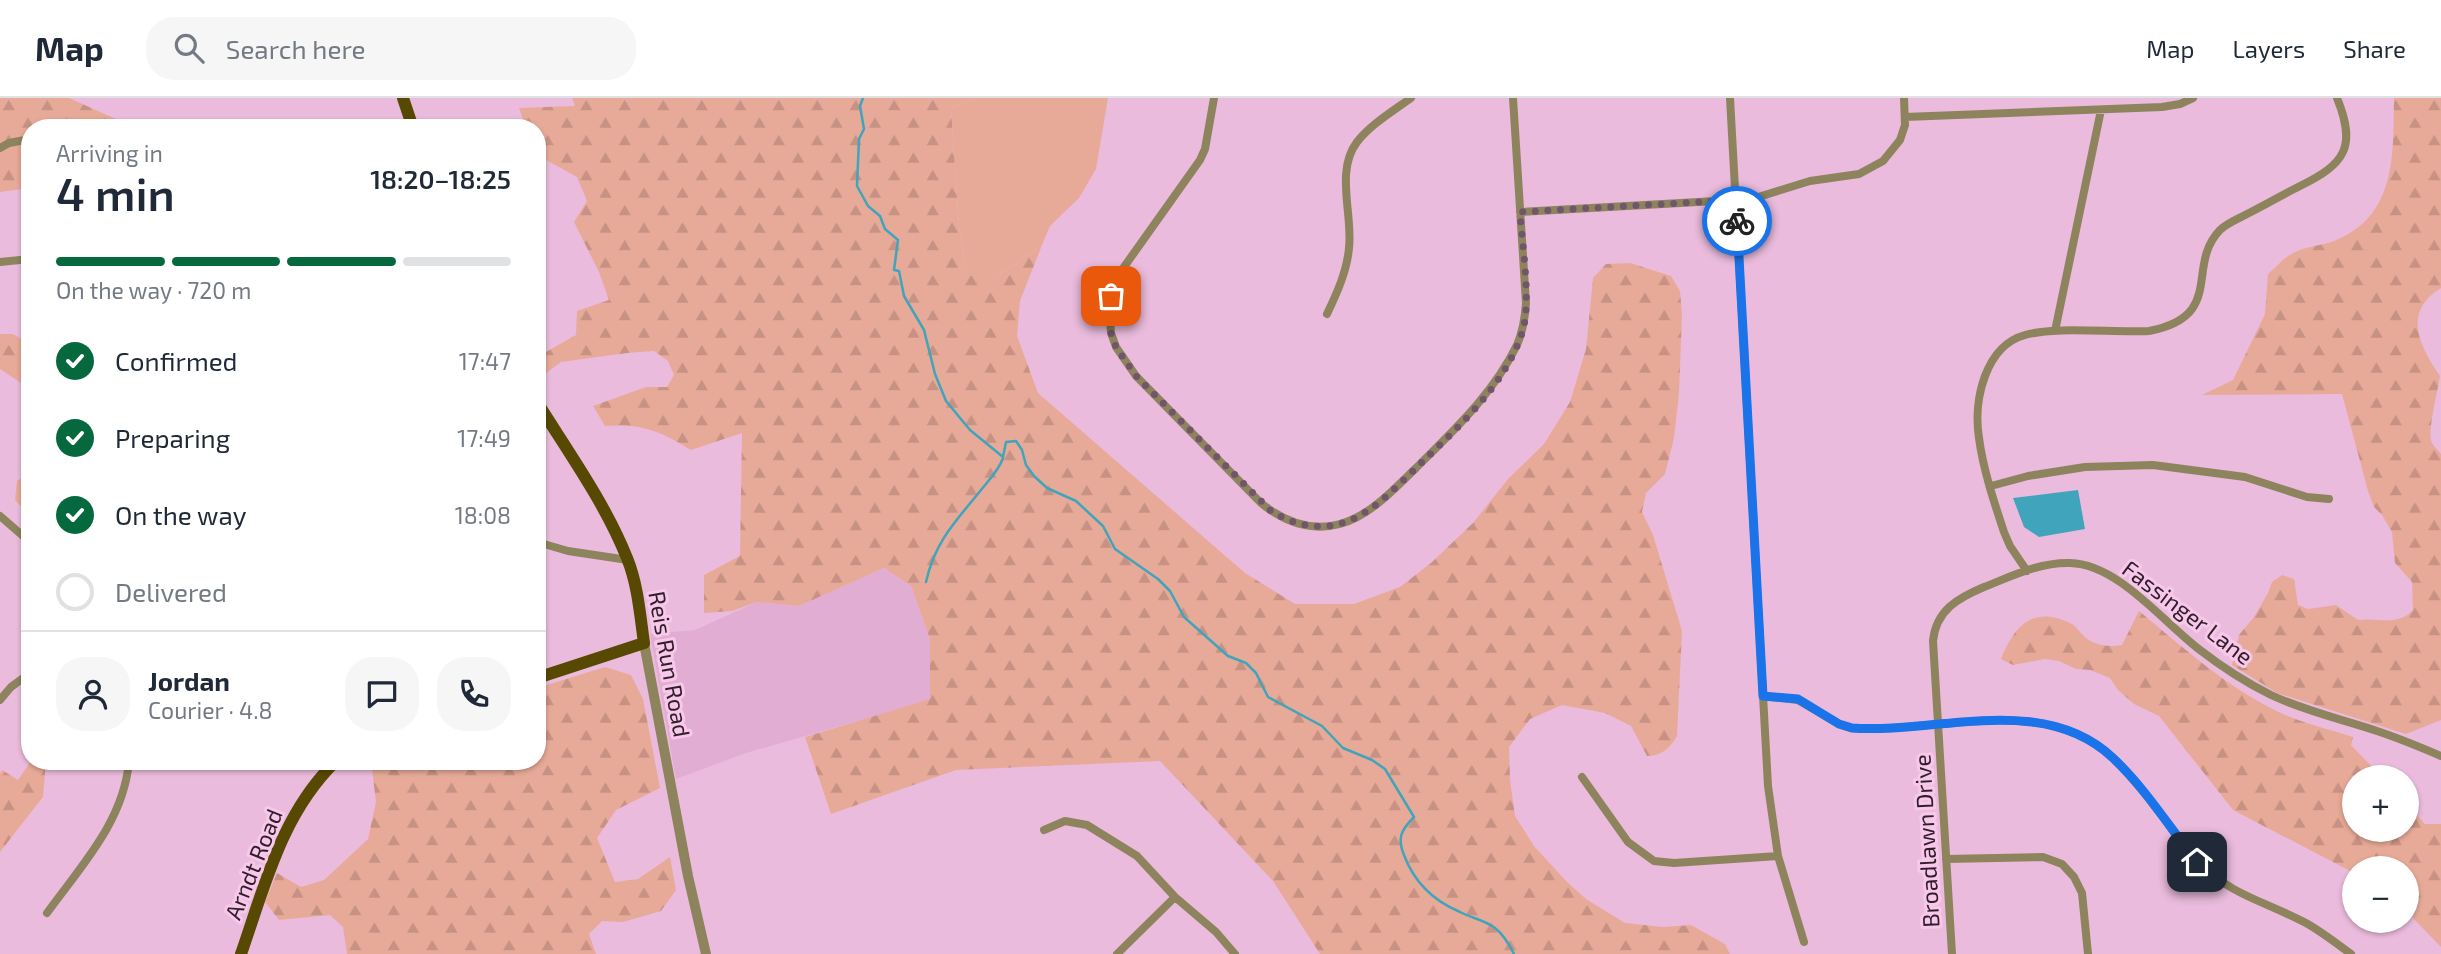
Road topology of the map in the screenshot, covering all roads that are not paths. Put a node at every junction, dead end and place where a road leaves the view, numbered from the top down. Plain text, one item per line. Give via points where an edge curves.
1 (403, 98) edge
2 (1214, 98) edge
3 (1411, 98) edge
4 (1513, 98) edge
5 (1730, 98) edge
6 (1904, 98) edge
7 (2193, 98) edge
8 (2337, 98) edge
9 (2101, 110) junction
10 (1905, 117) junction
11 (410, 119) edge
12 (21, 141) edge
13 (0, 148) edge
14 (1736, 200) junction
15 (1520, 212) junction
16 (21, 260) edge
17 (0, 262) edge
18 (1327, 314) dead end
19 (2055, 331) junction
20 (546, 416) edge
21 (1991, 486) junction
22 (2329, 499) dead end
23 (0, 516) edge
24 (21, 534) edge
25 (546, 544) edge
26 (628, 560) junction
27 (2027, 571) junction
28 (644, 643) junction
29 (546, 675) edge
30 (21, 680) edge
31 (1763, 696) junction
32 (0, 700) edge
33 (1938, 725) junction
34 (2441, 756) edge
35 (127, 770) edge
36 (328, 770) edge
37 (1582, 777) dead end
38 (1044, 830) dead end
39 (1778, 856) junction
40 (1946, 859) junction
41 (1175, 897) junction
42 (47, 913) dead end
43 (1804, 943) dead end
44 (241, 954) edge
45 (706, 954) edge
46 (1117, 954) edge
47 (1235, 954) edge
48 (1952, 954) edge
49 (2088, 954) edge
50 (2350, 954) edge

1 - 11 main road
2 - 15 street via 1200,160 1114,285 1109,307 1111,333 1136,376 1261,503 1283,519 1313,527 1357,518 1394,489 1481,401 1511,357 1522,331
3 - 18 street via 1357,142 1349,155 1349,247 1345,272
4 - 15 street
5 - 14 street
6 - 10 street
7 - 9 street via 2172,106
8 - 19 street via 2346,123 2342,156 2320,177 2222,228 2208,251 2197,299 2188,314 2149,331
9 - 10 street
9 - 19 street
10 - 14 street via 1893,152 1871,168
12 - 13 street
14 - 15 street
14 - 31 street
16 - 17 street
19 - 21 street via 2012,339 1988,367 1978,425
20 - 26 main road, Reis Run Road via 582,472
21 - 22 street via 2085,467 2153,465 2245,477 2307,497
21 - 27 street via 2004,532
23 - 24 street
25 - 26 street
26 - 28 main road, Reis Run Road
27 - 33 street, Broadlawn Drive via 1959,599 1941,617 1933,641
27 - 34 street, Fassinger Lane via 2065,563 2093,567 2121,582 2199,650 2258,688
28 - 29 main road
28 - 45 street, Reis Run Road
30 - 32 street
31 - 33 street via 1798,699 1852,728
31 - 39 street
33 - 40 street, Broadlawn Drive
33 - 50 street via 2021,720 2084,737 2114,759 2212,876 2244,896 2304,922
35 - 42 street via 117,814
36 - 44 main road, Arndt Road via 283,834
37 - 39 street via 1628,842 1654,861
38 - 41 street via 1065,821 1087,825 1137,856
39 - 43 street
40 - 48 street, Broadlawn Drive
40 - 49 street via 2043,857 2062,864 2082,892
41 - 46 street
41 - 47 street

